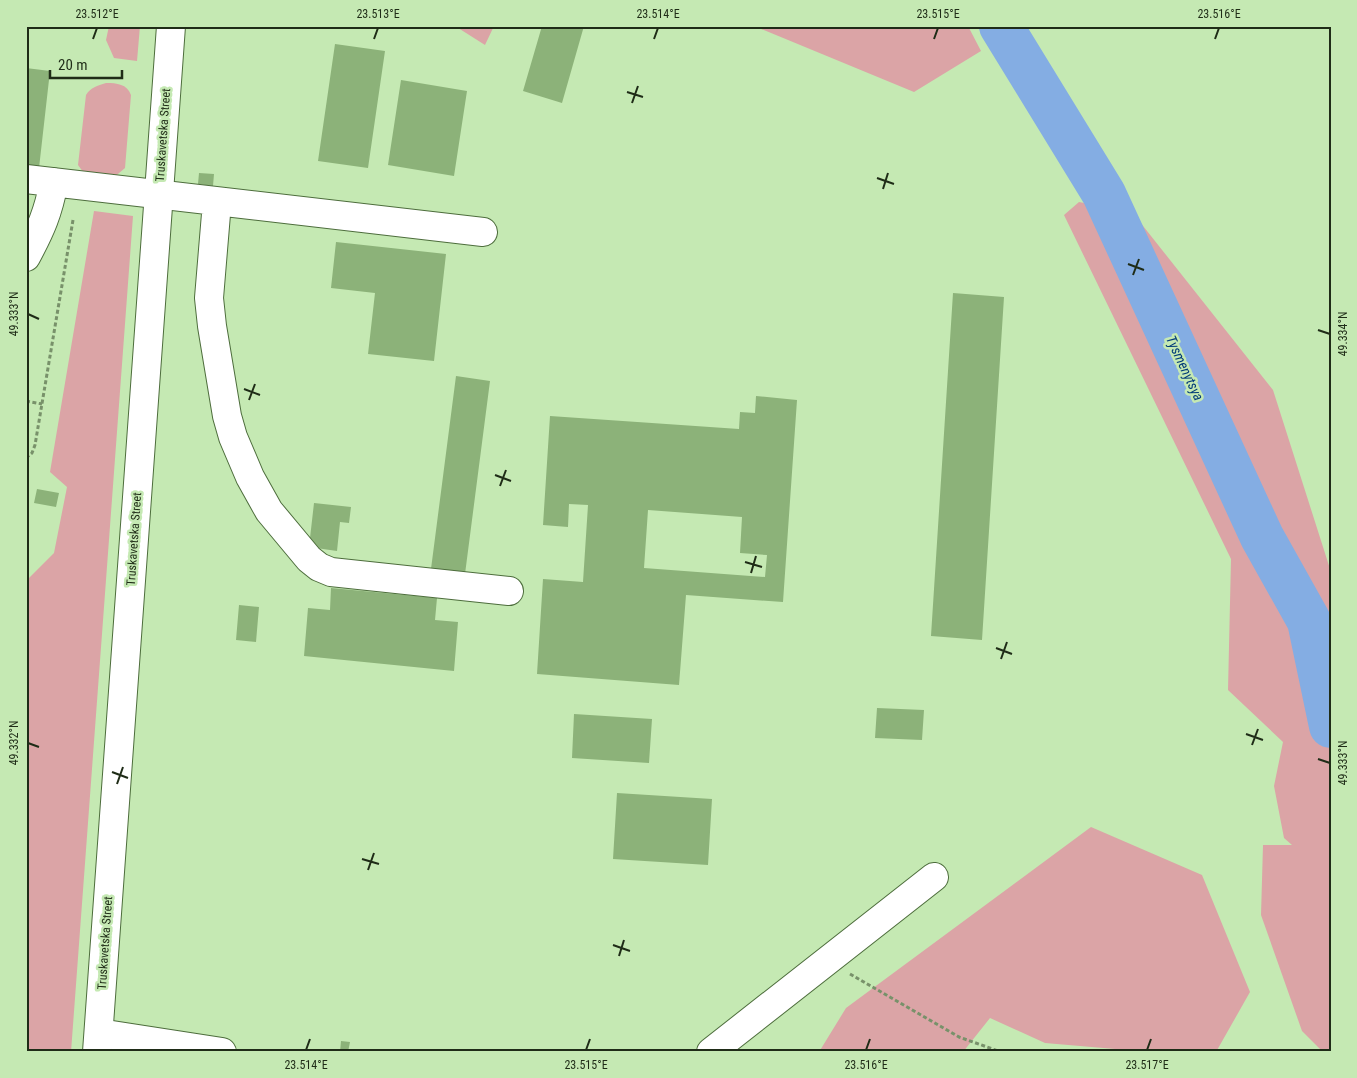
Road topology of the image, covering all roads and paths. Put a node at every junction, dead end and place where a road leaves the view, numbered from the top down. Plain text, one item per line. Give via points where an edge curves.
1 (171, 26) edge
2 (26, 179) edge
3 (54, 182) junction
4 (158, 195) junction
5 (217, 202) junction
6 (74, 217) dead end
7 (483, 232) dead end
8 (26, 257) edge
9 (26, 401) edge
10 (42, 404) junction
11 (26, 458) edge
12 (509, 591) dead end
13 (934, 877) dead end
14 (828, 961) junction
15 (98, 1042) edge
16 (222, 1052) edge
17 (711, 1052) edge
18 (1001, 1052) edge

1 - 4 main road, Truskavetska Street
2 - 3 main road
3 - 4 main road
3 - 8 main road via 42,228
4 - 5 main road
4 - 15 main road, Truskavetska Street
5 - 7 main road
5 - 12 main road via 209,298 227,416 250,477 270,511 309,560 332,572
6 - 10 path
9 - 10 path
10 - 11 path via 35,445
13 - 14 main road
14 - 17 main road
14 - 18 path via 959,1037
15 - 16 main road

